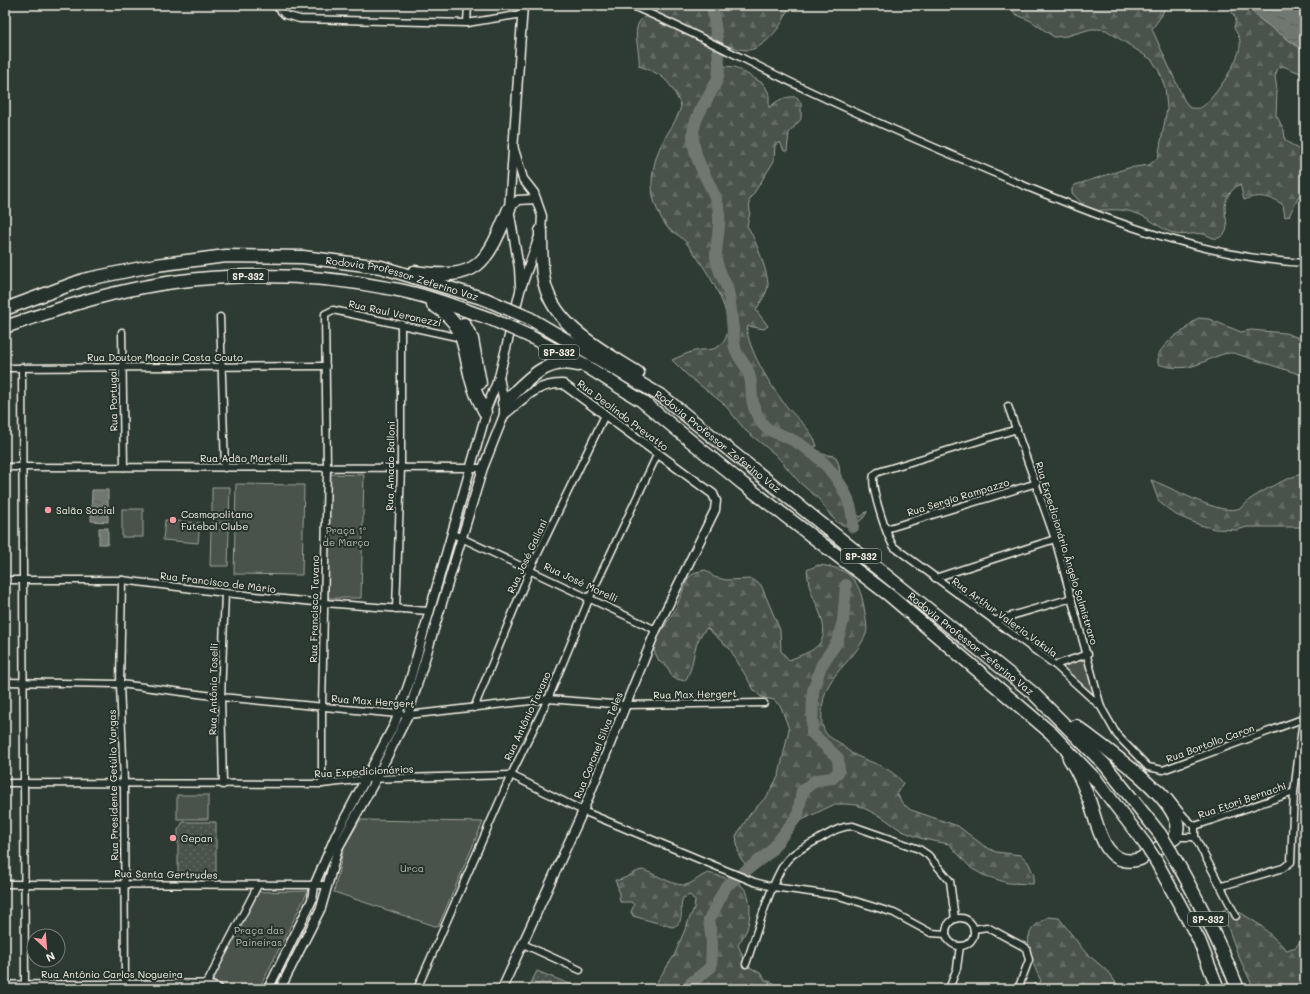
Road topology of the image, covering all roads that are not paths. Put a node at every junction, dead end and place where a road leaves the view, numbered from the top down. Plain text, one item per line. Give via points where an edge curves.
1 (275, 5) edge
2 (468, 5) edge
3 (523, 5) edge
4 (630, 5) edge
5 (523, 14) junction
6 (467, 23) junction
7 (513, 146) junction
8 (536, 199) junction
9 (509, 209) junction
10 (541, 231) junction
11 (1305, 263) edge
12 (382, 267) junction
13 (520, 291) junction
14 (415, 294) junction
15 (448, 305) junction
16 (5, 309) edge
17 (325, 314) joint
18 (220, 317) dead end
19 (401, 324) junction
20 (5, 327) edge
21 (122, 332) dead end
22 (463, 338) junction
23 (222, 366) junction
24 (326, 366) junction
25 (22, 367) junction
26 (122, 367) junction
27 (5, 368) edge
28 (589, 368) junction
29 (499, 378) junction
30 (663, 397) junction
31 (1008, 406) dead end
32 (486, 411) junction
33 (503, 412) junction
34 (605, 415) junction
35 (1017, 429) junction
36 (658, 453) junction
37 (5, 467) edge
38 (23, 467) junction
39 (124, 467) junction
40 (225, 468) junction
41 (327, 468) junction
42 (401, 468) junction
43 (472, 468) junction
44 (483, 468) junction
45 (1036, 483) junction
46 (714, 510) joint
47 (886, 529) junction
48 (453, 534) junction
49 (462, 537) junction
50 (1055, 539) junction
51 (530, 570) junction
52 (935, 578) junction
53 (24, 579) junction
54 (5, 580) edge
55 (122, 580) junction
56 (225, 594) junction
57 (590, 597) junction
58 (1072, 598) junction
59 (324, 603) junction
60 (396, 609) junction
61 (428, 611) junction
62 (994, 621) junction
63 (656, 630) junction
64 (1088, 654) junction
65 (1055, 665) junction
66 (5, 682) edge
67 (24, 682) junction
68 (120, 684) junction
69 (1033, 693) junction
70 (221, 697) junction
71 (548, 699) junction
72 (764, 703) dead end
73 (322, 706) junction
74 (625, 706) junction
75 (1101, 707) junction
76 (474, 708) junction
77 (397, 714) junction
78 (408, 715) junction
79 (1304, 718) edge
80 (1051, 733) junction
81 (1129, 766) junction
82 (511, 775) junction
83 (365, 779) junction
84 (376, 779) junction
85 (124, 782) junction
86 (5, 783) edge
87 (23, 783) junction
88 (322, 784) junction
89 (223, 785) junction
90 (1294, 792) junction
91 (583, 811) junction
92 (1196, 826) junction
93 (1195, 837) junction
94 (1175, 838) junction
95 (5, 884) edge
96 (24, 884) junction
97 (125, 884) junction
98 (258, 885) junction
99 (314, 886) junction
100 (327, 886) junction
101 (1222, 886) junction
102 (774, 887) junction
103 (1236, 916) dead end
104 (955, 919) junction
105 (974, 929) junction
106 (946, 934) junction
107 (523, 944) junction
108 (960, 946) junction
109 (746, 964) dead end
110 (580, 970) dead end
111 (206, 985) junction
112 (5, 986) edge
113 (25, 987) edge
114 (125, 987) edge
115 (218, 989) edge
116 (268, 989) edge
117 (280, 989) edge
118 (417, 989) edge
119 (502, 989) edge
120 (949, 989) edge
121 (1018, 989) edge
122 (1218, 989) edge
123 (1238, 989) edge

1 - 6 street via 285,15 300,20
2 - 6 street
3 - 5 street
4 - 11 street via 887,126 1080,209 1220,252 1273,261
5 - 6 street
5 - 7 street
7 - 8 street via 523,179
7 - 9 street
8 - 9 street via 518,200
8 - 10 street via 542,216
9 - 12 highway via 486,256 476,267 461,273 444,275
9 - 13 street via 519,268
10 - 13 street
10 - 30 highway via 543,276 547,292 555,307 578,334 654,384
12 - 16 highway, Rodovia Professor Zeferino Vaz / SP-332 via 303,257 226,256 156,265 89,279
12 - 30 highway, Rodovia Professor Zeferino Vaz / SP-332, bridge via 486,299 529,318
13 - 29 street
14 - 15 highway, Rodovia Professor Zeferino Vaz / SP-332
14 - 20 highway, Rodovia Professor Zeferino Vaz / SP-332 via 309,278 246,276 182,281 130,290 70,305
14 - 22 highway via 449,315
15 - 28 highway, Rodovia Professor Zeferino Vaz / SP-332, bridge via 491,319
15 - 32 highway via 465,325 472,339
17 - 19 street, Rua Raul Veronezzi via 333,310
17 - 24 street, Rua Francisco Tavano
18 - 23 street
19 - 22 street, Rua Raul Veronezzi
19 - 42 street, Rua Amado Balloni
21 - 26 street, Rua Portugal
22 - 32 highway via 476,394
23 - 24 street, Rua Doutor Moacir Costa Couto
23 - 26 street, Rua Doutor Moacir Costa Couto
23 - 40 street
24 - 41 street, Rua Francisco Tavano
25 - 26 street, Rua Doutor Moacir Costa Couto
25 - 27 street, Rua Doutor Moacir Costa Couto
25 - 38 street
26 - 39 street, Rua Portugal
28 - 33 highway via 571,363 547,366
28 - 80 highway, Rodovia Professor Zeferino Vaz / SP-332 via 642,401 742,483 889,596
29 - 32 street
29 - 33 street
30 - 69 highway, Rodovia Professor Zeferino Vaz / SP-332
31 - 35 street, Rua Expedicionário Ângelo Salmistraro
32 - 33 street via 489,421
32 - 43 street
33 - 34 street, Rua Deolindo Prevatto via 543,385 563,384
33 - 44 street
34 - 36 street, Rua Deolindo Prevatto
34 - 51 street, Rua José Gallani
35 - 45 street, Rua Expedicionário Ângelo Salmistraro
35 - 47 street via 874,475 873,483
36 - 46 street, Rua Deolindo Prevatto via 713,494 716,501
36 - 57 street, Rua Antônio Tavano
37 - 38 street, Rua Adão Martelli
38 - 39 street, Rua Adão Martelli
38 - 53 street
39 - 40 street, Rua Adão Martelli
40 - 41 street, Rua Adão Martelli
41 - 42 street, Rua Adão Martelli
41 - 59 street, Rua Francisco Tavano
42 - 43 street, Rua Adão Martelli
42 - 60 street, Rua Amado Balloni
43 - 44 street, Rua Adão Martelli
43 - 48 street
44 - 49 street
45 - 47 street, Rua Sergio Rampazzo
45 - 50 street, Rua Expedicionário Ângelo Salmistraro
46 - 63 street, Rua Coronel Silva Teles
47 - 52 street, Rua Arthur Valerio Vakula via 894,547
48 - 49 street, Rua José Morelli
48 - 61 street
49 - 51 street, Rua José Morelli
49 - 78 street
50 - 52 street
50 - 58 street, Rua Expedicionário Ângelo Salmistraro
51 - 57 street, Rua José Morelli
51 - 76 street, Rua José Gallani
52 - 62 street, Rua Arthur Valerio Vakula
53 - 54 street, Rua Francisco de Mário
53 - 55 street, Rua Francisco de Mário
53 - 67 street
55 - 56 street, Rua Francisco de Mário
55 - 68 street, Rua Presidente Getúlio Vargas
56 - 59 street, Rua Francisco de Mário
56 - 70 street, Rua Antônio Toselli
57 - 63 street, Rua José Morelli
57 - 71 street, Rua Antônio Tavano
58 - 62 street
58 - 64 street, Rua Expedicionário Ângelo Salmistraro
59 - 60 street, Rua Francisco de Mário
59 - 73 street, Rua Francisco Tavano
60 - 61 street, Rua Francisco de Mário
61 - 77 street via 410,680
62 - 65 street, Rua Arthur Valerio Vakula
63 - 74 street, Rua Coronel Silva Teles
64 - 65 street
64 - 75 street, Rua Expedicionário Ângelo Salmistraro
65 - 75 street, Rua Arthur Valerio Vakula
66 - 67 street, Rua Max Hergert
67 - 68 street, Rua Max Hergert
67 - 87 street
68 - 70 street, Rua Max Hergert
68 - 85 street, Rua Presidente Getúlio Vargas
69 - 81 highway
69 - 123 highway, Rodovia Professor Zeferino Vaz / SP-332, bridge via 1106,765 1160,834 1199,901
70 - 73 street, Rua Max Hergert
70 - 89 street, Rua Antônio Toselli
71 - 74 street, Rua Max Hergert
71 - 76 street, Rua Max Hergert
71 - 82 street, Rua Antônio Tavano
72 - 74 street, Rua Max Hergert
73 - 77 street, Rua Max Hergert
73 - 88 street, Rua Francisco Tavano
74 - 91 street, Rua Coronel Silva Teles
75 - 79 street, Rua Bortollo Caron via 1117,735 1154,770 1171,768
76 - 78 street, Rua Max Hergert
77 - 78 street, Rua Max Hergert
77 - 83 street via 395,723
78 - 84 street
79 - 90 street
80 - 94 highway via 1076,768 1097,828 1114,856 1128,861 1140,860
80 - 122 highway, Rodovia Professor Zeferino Vaz / SP-332, bridge via 1097,780 1145,844 1199,940
81 - 92 street via 1166,793 1188,822
81 - 94 highway via 1165,803 1176,820 1178,826
82 - 84 street, Rua Expedicionários
82 - 91 street, Rua Expedicionários
82 - 118 street, Rua Antônio Tavano
83 - 84 street, Rua Expedicionários
83 - 88 street, Rua Expedicionários
83 - 99 street via 336,835
84 - 100 street via 338,848
85 - 87 street, Rua Expedicionários
85 - 89 street, Rua Expedicionários
85 - 97 street, Rua Presidente Getúlio Vargas
86 - 87 street, Rua Expedicionários
87 - 96 street
88 - 89 street, Rua Expedicionários
90 - 92 street, Rua Etori Bernachi
90 - 101 street via 1292,858 1288,866
91 - 102 street, Rua Expedicionários via 754,882
91 - 107 street, Rua Coronel Silva Teles
92 - 93 street
93 - 94 street
93 - 101 street
95 - 96 street, Rua Santa Gertrudes
96 - 97 street, Rua Santa Gertrudes
96 - 113 street
97 - 98 street, Rua Santa Gertrudes
97 - 114 street, Rua Presidente Getúlio Vargas
98 - 99 street, Rua Santa Gertrudes
98 - 111 street
99 - 100 street, Rua Santa Gertrudes
99 - 116 street via 312,900
100 - 117 street via 321,908
101 - 103 street
102 - 104 street via 789,857 838,828 853,826 919,849 928,855 950,881
102 - 106 street, Rua Expedicionários via 839,896 894,912 931,933
102 - 109 street
104 - 105 street via 966,919
104 - 106 street via 950,923
105 - 108 street via 971,941
105 - 121 street via 987,927 1026,948 1029,960
106 - 108 street via 949,942
107 - 110 street
107 - 119 street, Rua Coronel Silva Teles
108 - 120 street via 958,963
111 - 114 main road, Rua Antônio Carlos Nogueira
111 - 115 main road, Rua Antônio Carlos Nogueira
112 - 113 main road, Rua Antônio Carlos Nogueira
113 - 114 main road, Rua Antônio Carlos Nogueira

